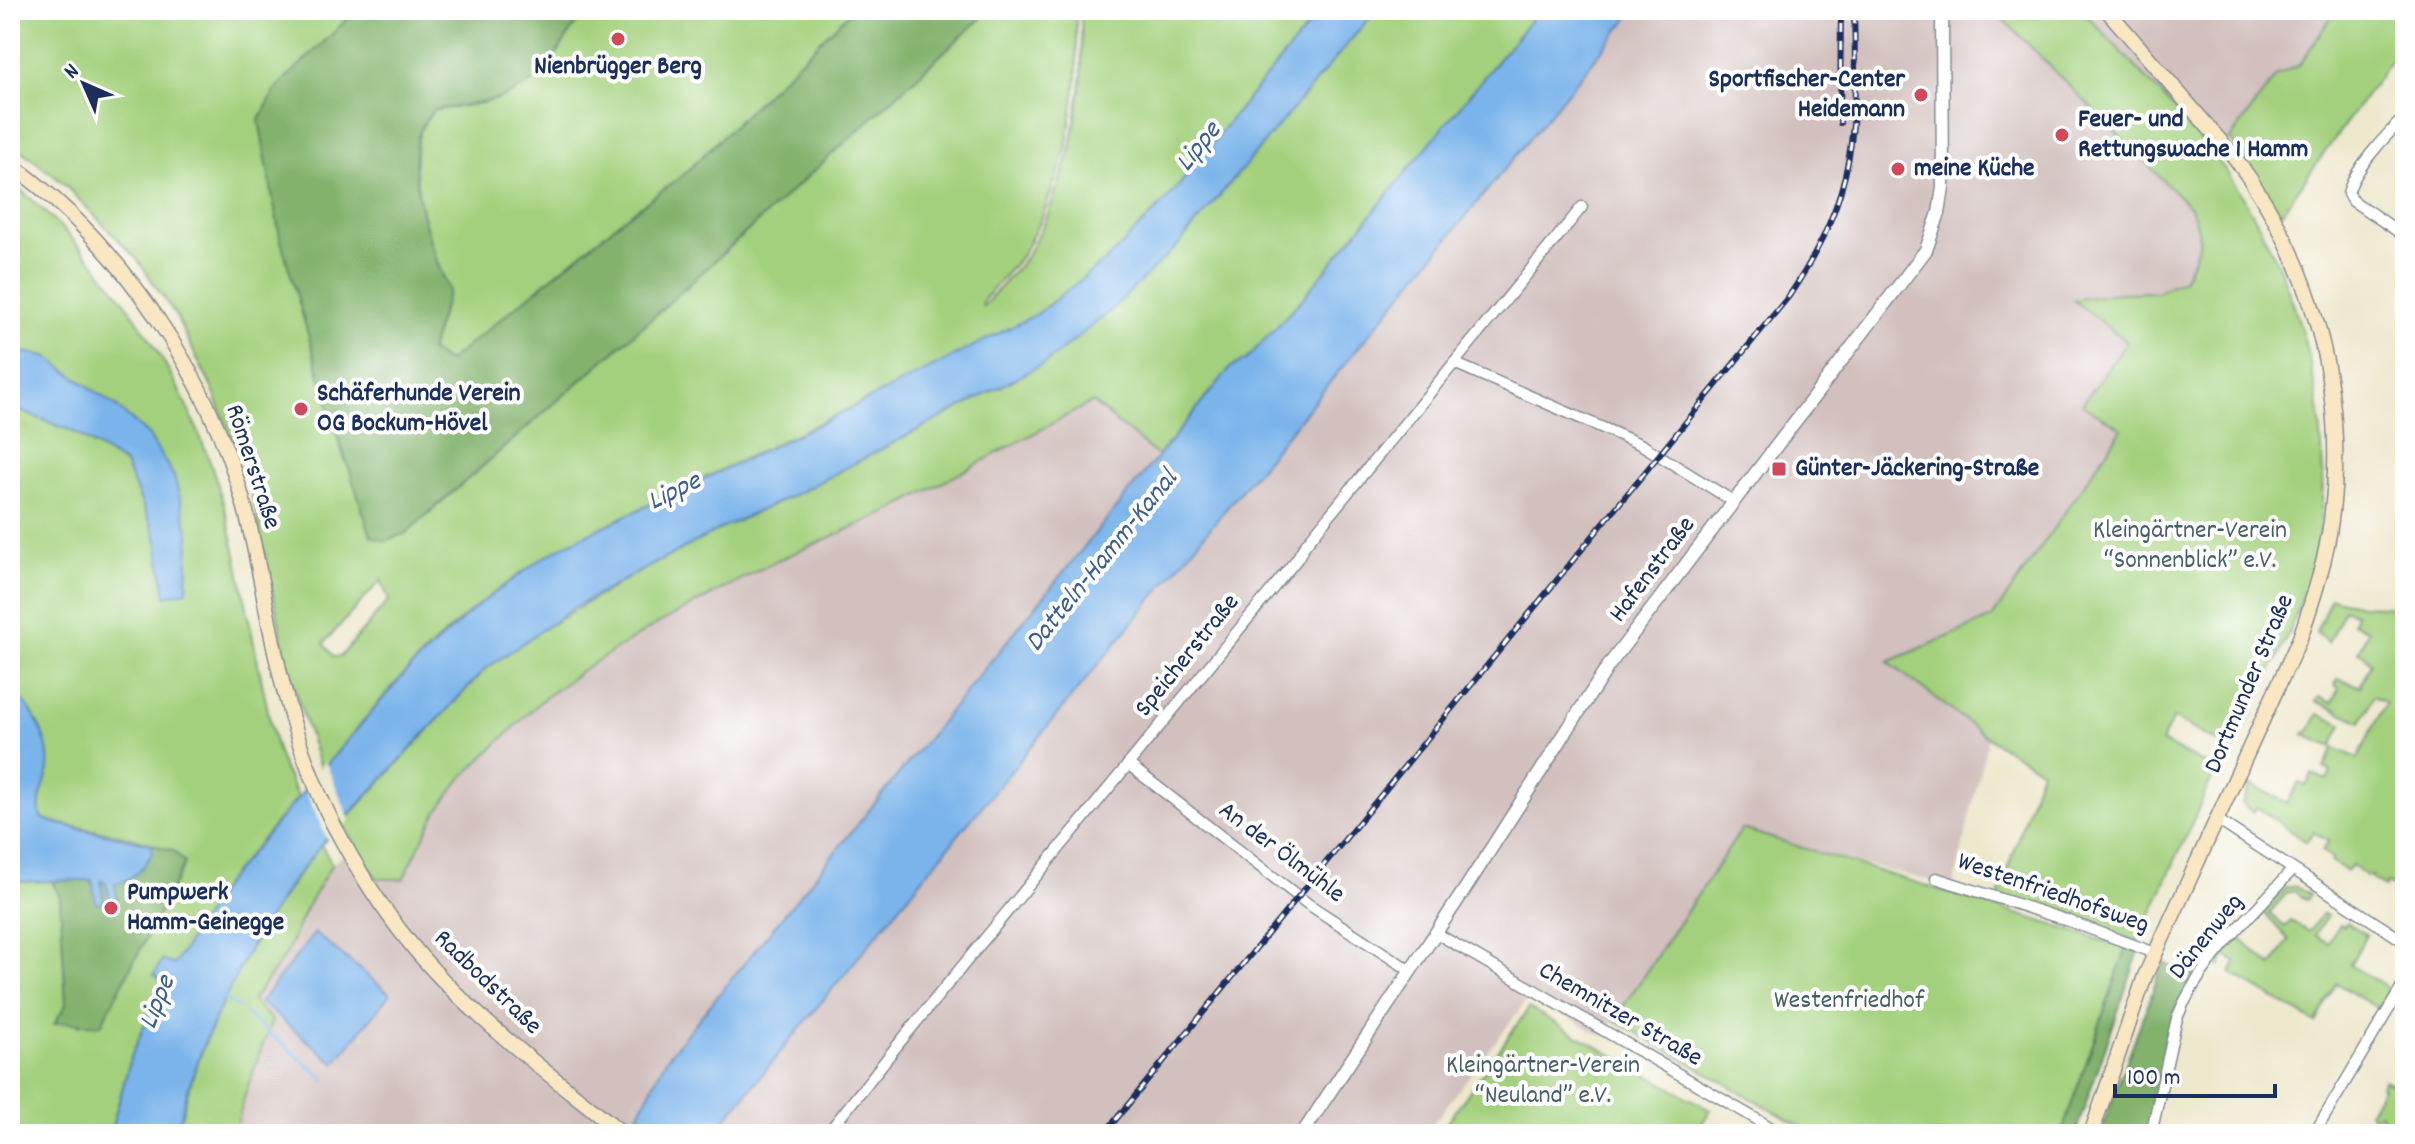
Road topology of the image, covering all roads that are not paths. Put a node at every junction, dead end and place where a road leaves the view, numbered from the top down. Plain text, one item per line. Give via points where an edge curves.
1 (1942, 10) edge
2 (2107, 10) edge
3 (2405, 117) edge
4 (10, 164) edge
5 (1582, 207) dead end
6 (2405, 236) edge
7 (1454, 363) junction
8 (1733, 501) junction
9 (1128, 764) junction
10 (2216, 819) junction
11 (343, 843) joint
12 (2292, 870) junction
13 (1936, 878) dead end
14 (1436, 933) junction
15 (2405, 942) edge
16 (2155, 953) junction
17 (1411, 971) junction
18 (2405, 982) edge
19 (620, 1131) edge
20 (827, 1134) edge
21 (1302, 1134) edge
22 (1782, 1134) edge
23 (2091, 1134) edge
24 (2151, 1134) edge
25 (2314, 1134) edge

1 - 8 street, Hafenstraße via 1943,180 1926,250
2 - 10 main road, Dortmunder Straße via 2235,158 2281,228 2310,297 2331,386 2336,456 2321,575 2300,638
3 - 6 street via 2373,152 2348,194
4 - 11 main road, Römerstraße via 103,250 150,308 202,394 245,508 277,661 312,776
5 - 7 street, Speicherstraße
7 - 8 street via 1642,445
7 - 9 street, Speicherstraße
8 - 14 street, Hafenstraße via 1609,665
9 - 17 street, An der Ölmühle via 1308,904
9 - 20 street, Speicherstraße
10 - 12 street
10 - 16 main road, Dortmunder Straße
11 - 19 main road, Radbodstraße via 420,955 490,1024
12 - 15 street
12 - 24 street, Dänenweg via 2203,971 2184,1001
13 - 16 street, Westenfriedhofsweg
14 - 17 street, Hafenstraße
14 - 22 street, Chemnitzer Straße
16 - 23 main road, Dortmunder Straße
17 - 21 street, Hafenstraße
18 - 25 street

